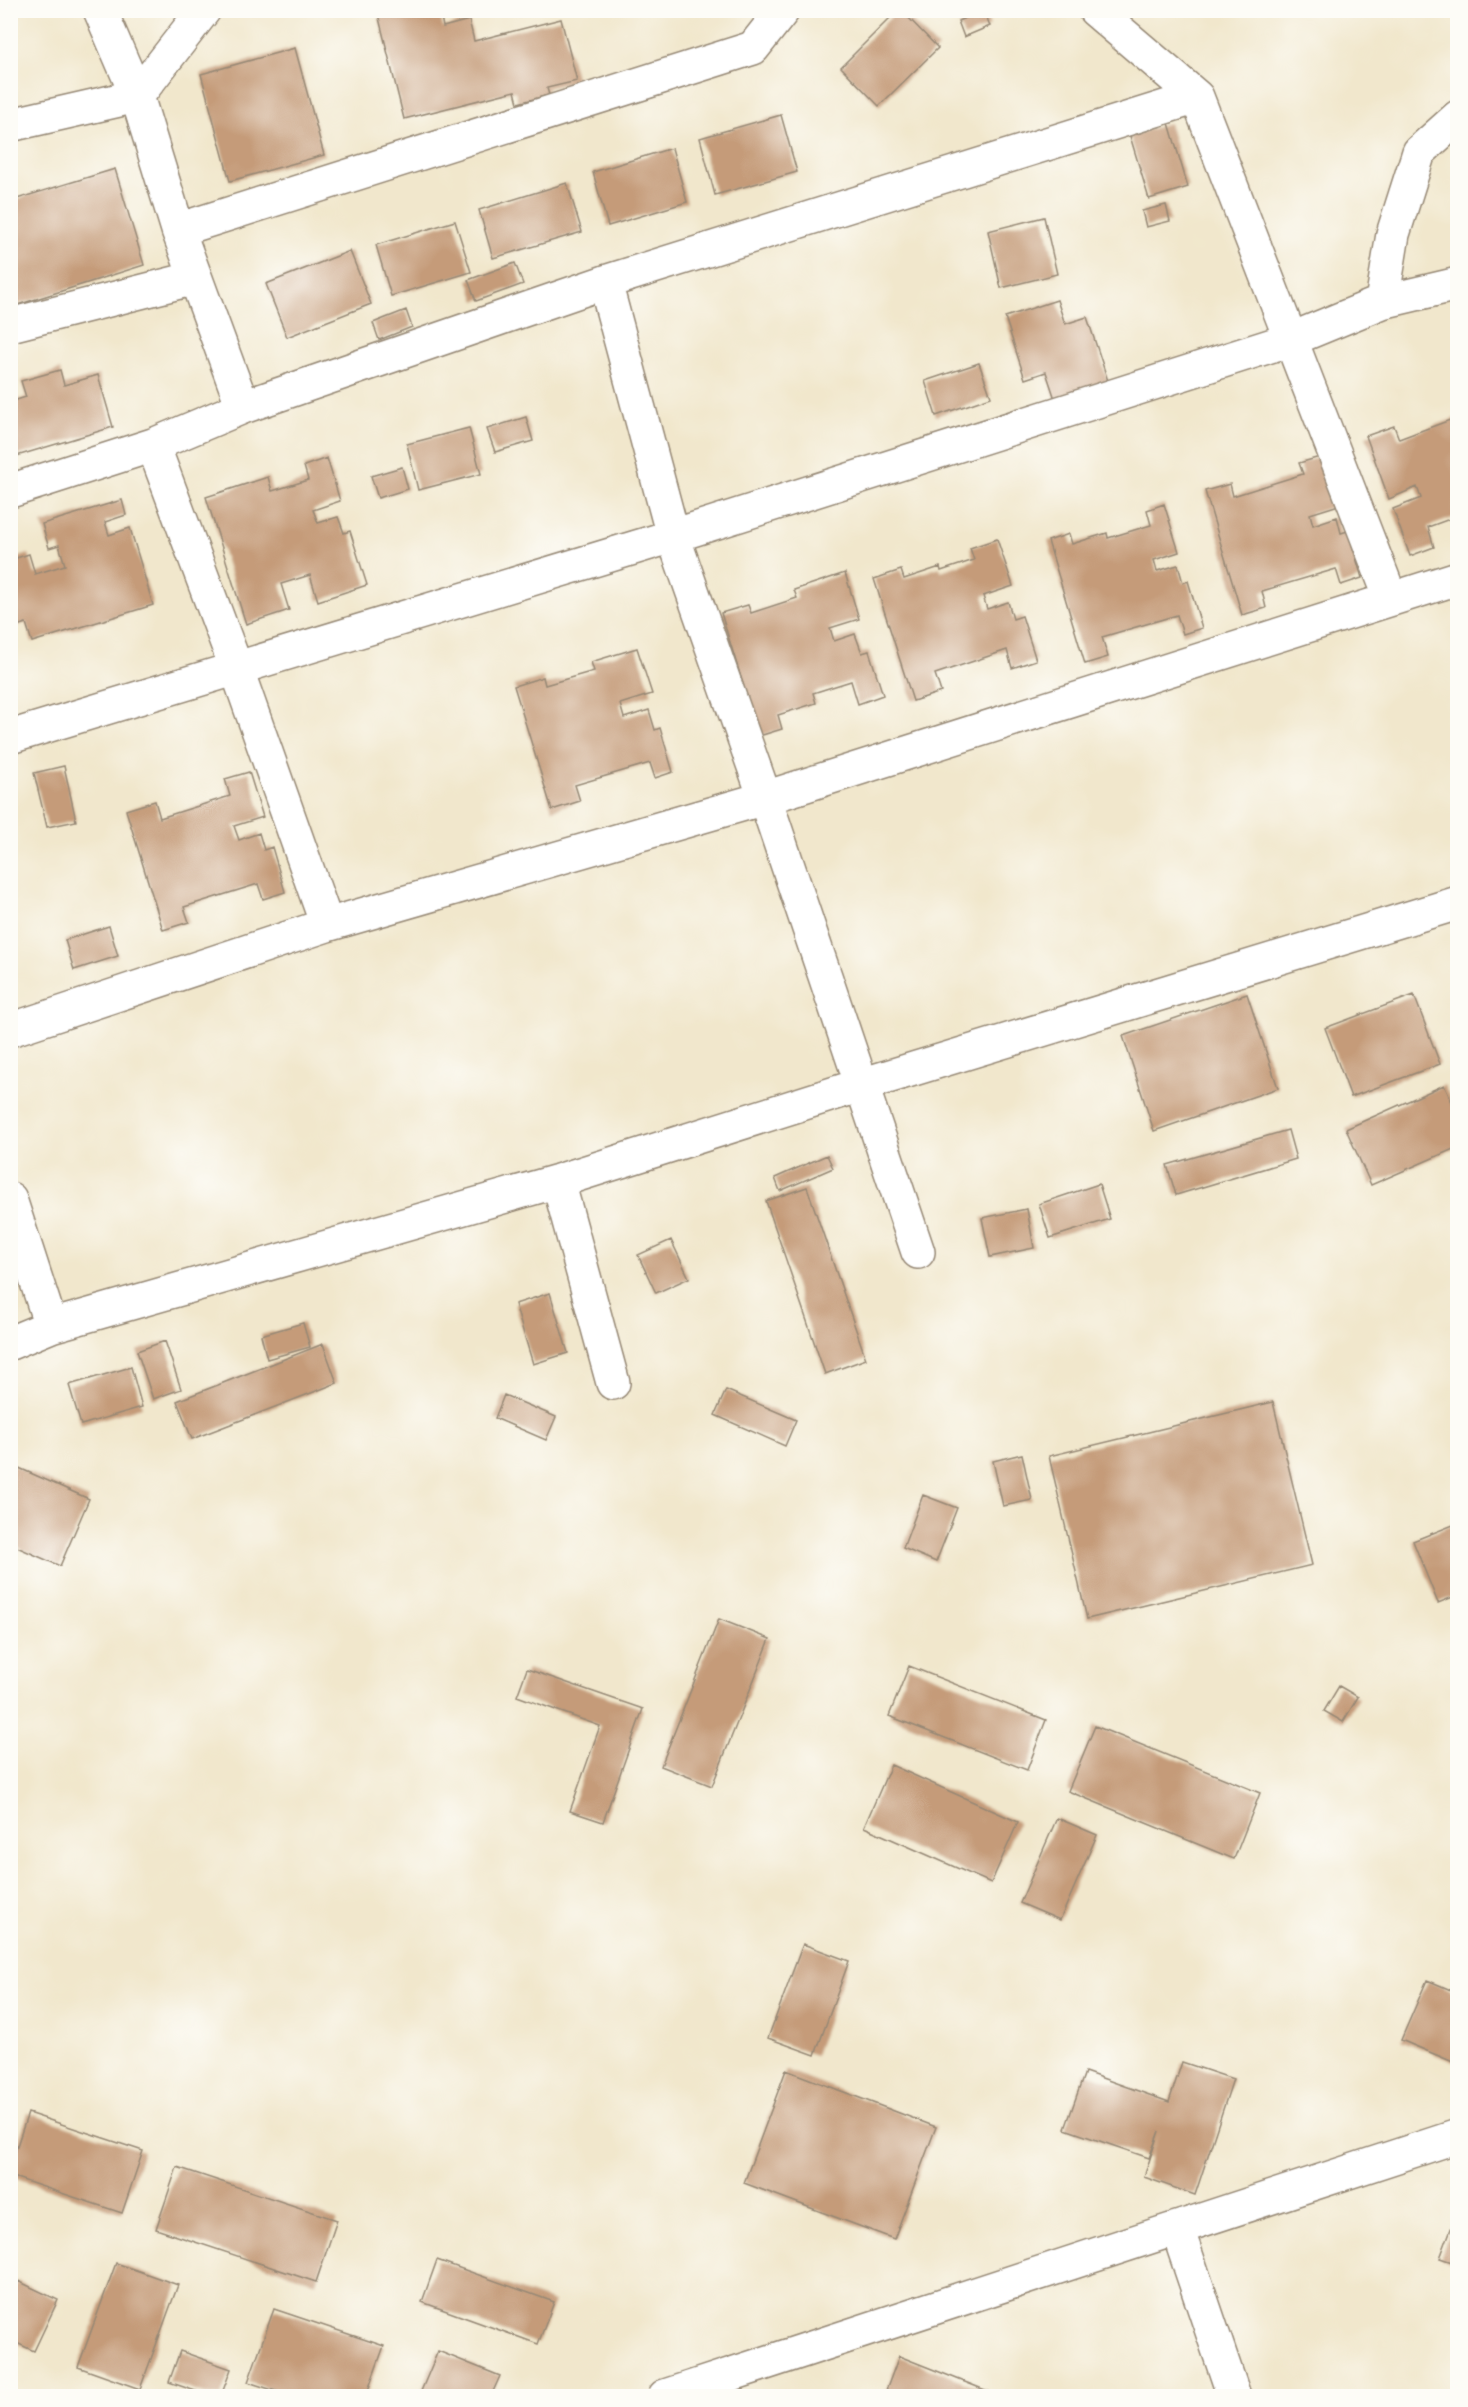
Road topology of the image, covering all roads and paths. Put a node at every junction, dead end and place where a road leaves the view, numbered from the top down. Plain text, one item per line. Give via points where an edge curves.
1 (100, 10) edge
2 (204, 10) edge
3 (783, 10) edge
4 (1095, 10) edge
5 (137, 96) junction
6 (1197, 97) junction
7 (1458, 117) edge
8 (10, 125) edge
9 (178, 230) junction
10 (195, 278) junction
11 (605, 282) junction
12 (1458, 284) edge
13 (1382, 302) junction
14 (10, 325) edge
15 (1292, 339) junction
16 (243, 406) junction
17 (153, 445) junction
18 (10, 491) edge
19 (673, 536) junction
20 (1458, 578) edge
21 (1391, 599) junction
22 (237, 670) junction
23 (10, 737) edge
24 (765, 798) junction
25 (1458, 903) edge
26 (327, 925) junction
27 (10, 1030) edge
28 (861, 1085) junction
29 (558, 1181) junction
30 (10, 1199) edge
31 (918, 1252) dead end
32 (51, 1326) junction
33 (10, 1343) edge
34 (613, 1383) dead end
35 (1458, 2136) edge
36 (1178, 2228) junction
37 (665, 2397) edge
38 (1234, 2397) edge

1 - 5 street
2 - 5 street
3 - 9 street via 753,48
4 - 6 street
5 - 8 street
5 - 9 street
6 - 11 street
6 - 15 street
7 - 13 street via 1419,152 1393,234
9 - 10 street
10 - 14 street
10 - 16 street
11 - 16 street
11 - 19 street
12 - 13 street
13 - 15 street
15 - 19 street
15 - 21 street
16 - 17 street
17 - 18 street
17 - 22 street
19 - 22 street
19 - 24 street
20 - 21 street
21 - 24 street
22 - 23 street
22 - 26 street
24 - 26 street
24 - 28 street
25 - 28 street
26 - 27 street
28 - 29 street
28 - 31 street
29 - 32 street
29 - 34 street
30 - 32 street
32 - 33 street
35 - 36 street
36 - 37 street
36 - 38 street

